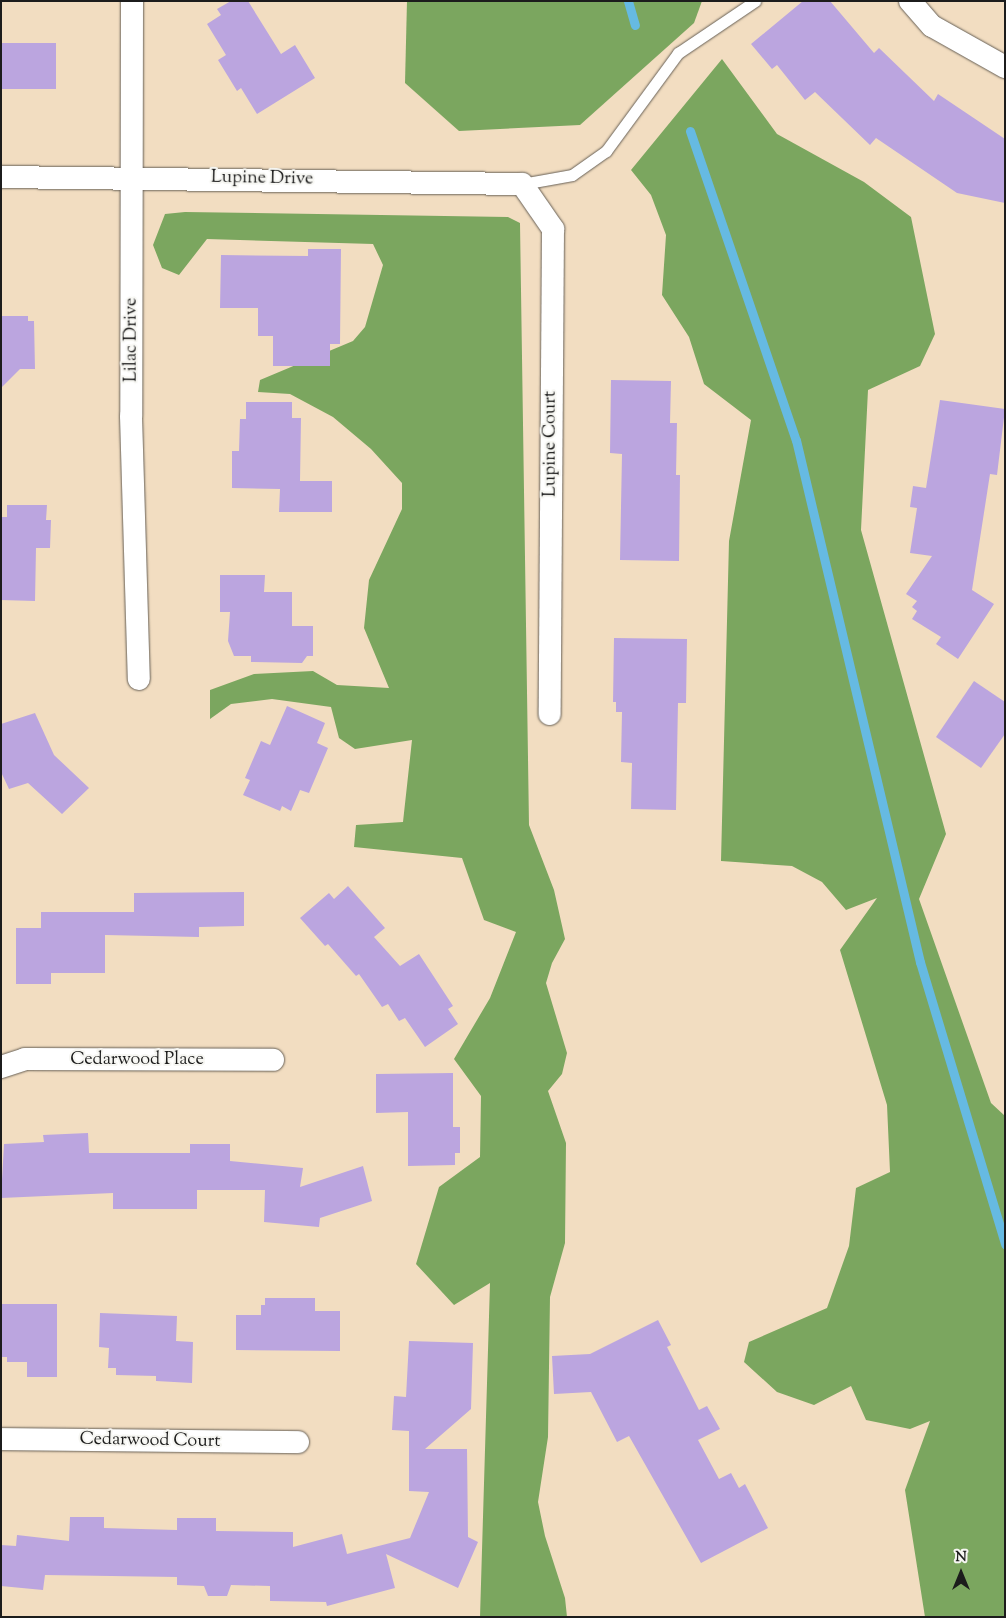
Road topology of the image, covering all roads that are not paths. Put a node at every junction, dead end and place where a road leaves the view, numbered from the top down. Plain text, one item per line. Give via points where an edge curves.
1 (132, 1) edge
2 (755, 1) edge
3 (910, 1) edge
4 (1005, 67) edge
5 (1, 177) edge
6 (133, 177) junction
7 (522, 184) junction
8 (139, 679) dead end
9 (550, 714) dead end
10 (273, 1060) dead end
11 (1, 1067) edge
12 (1, 1439) edge
13 (298, 1442) dead end

1 - 6 street, Lilac Drive
2 - 7 lane via 678,53 600,156 572,175
3 - 4 street via 932,26
5 - 6 street, Lupine Drive
6 - 7 street, Lupine Drive
6 - 8 street, Lilac Drive via 131,416
7 - 9 street, Lupine Court via 553,228
10 - 11 street, Cedarwood Place via 25,1059
12 - 13 street, Cedarwood Court

